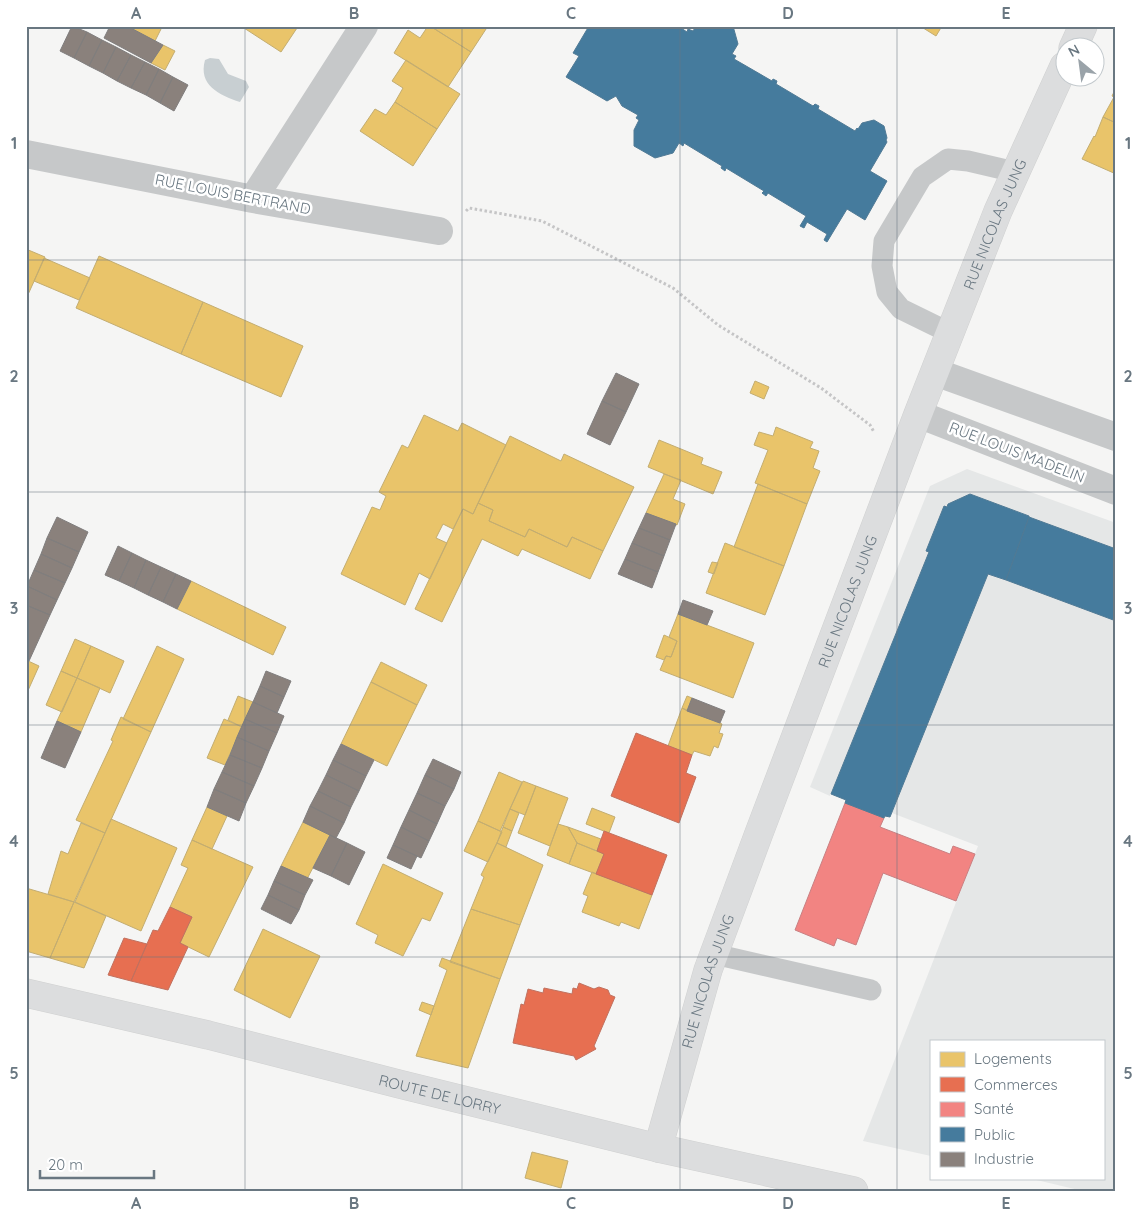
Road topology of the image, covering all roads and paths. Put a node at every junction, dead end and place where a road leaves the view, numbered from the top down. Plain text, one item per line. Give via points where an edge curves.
1 (364, 26) edge
2 (1083, 26) edge
3 (1078, 38) edge
4 (1054, 88) edge
5 (26, 154) edge
6 (1015, 172) junction
7 (253, 199) junction
8 (440, 230) joint
9 (950, 332) junction
10 (935, 372) junction
11 (918, 414) junction
12 (1116, 437) edge
13 (894, 478) junction
14 (1116, 491) edge
15 (714, 954) junction
16 (871, 990) dead end
17 (26, 993) edge
18 (658, 1148) junction
19 (854, 1191) edge

1 - 7 street
2 - 3 main road
4 - 6 main road, RUE NICOLAS JUNG
5 - 7 street, RUE LOUIS BERTRAND
6 - 9 main road, RUE NICOLAS JUNG
6 - 9 lane via 968,160 948,159 922,177 884,241 882,266 887,292 902,309
7 - 8 street, RUE LOUIS BERTRAND
8 - 13 path via 469,208 542,221 673,288 718,325 821,388 870,425
9 - 10 main road, RUE NICOLAS JUNG
10 - 11 main road, RUE NICOLAS JUNG
10 - 12 street
11 - 13 main road, RUE NICOLAS JUNG
11 - 14 street, RUE LOUIS MADELIN
13 - 15 main road, RUE NICOLAS JUNG
15 - 16 lane
15 - 18 main road, RUE NICOLAS JUNG
17 - 18 main road, ROUTE DE LORRY via 208,1035
18 - 19 main road, ROUTE DE LORRY

